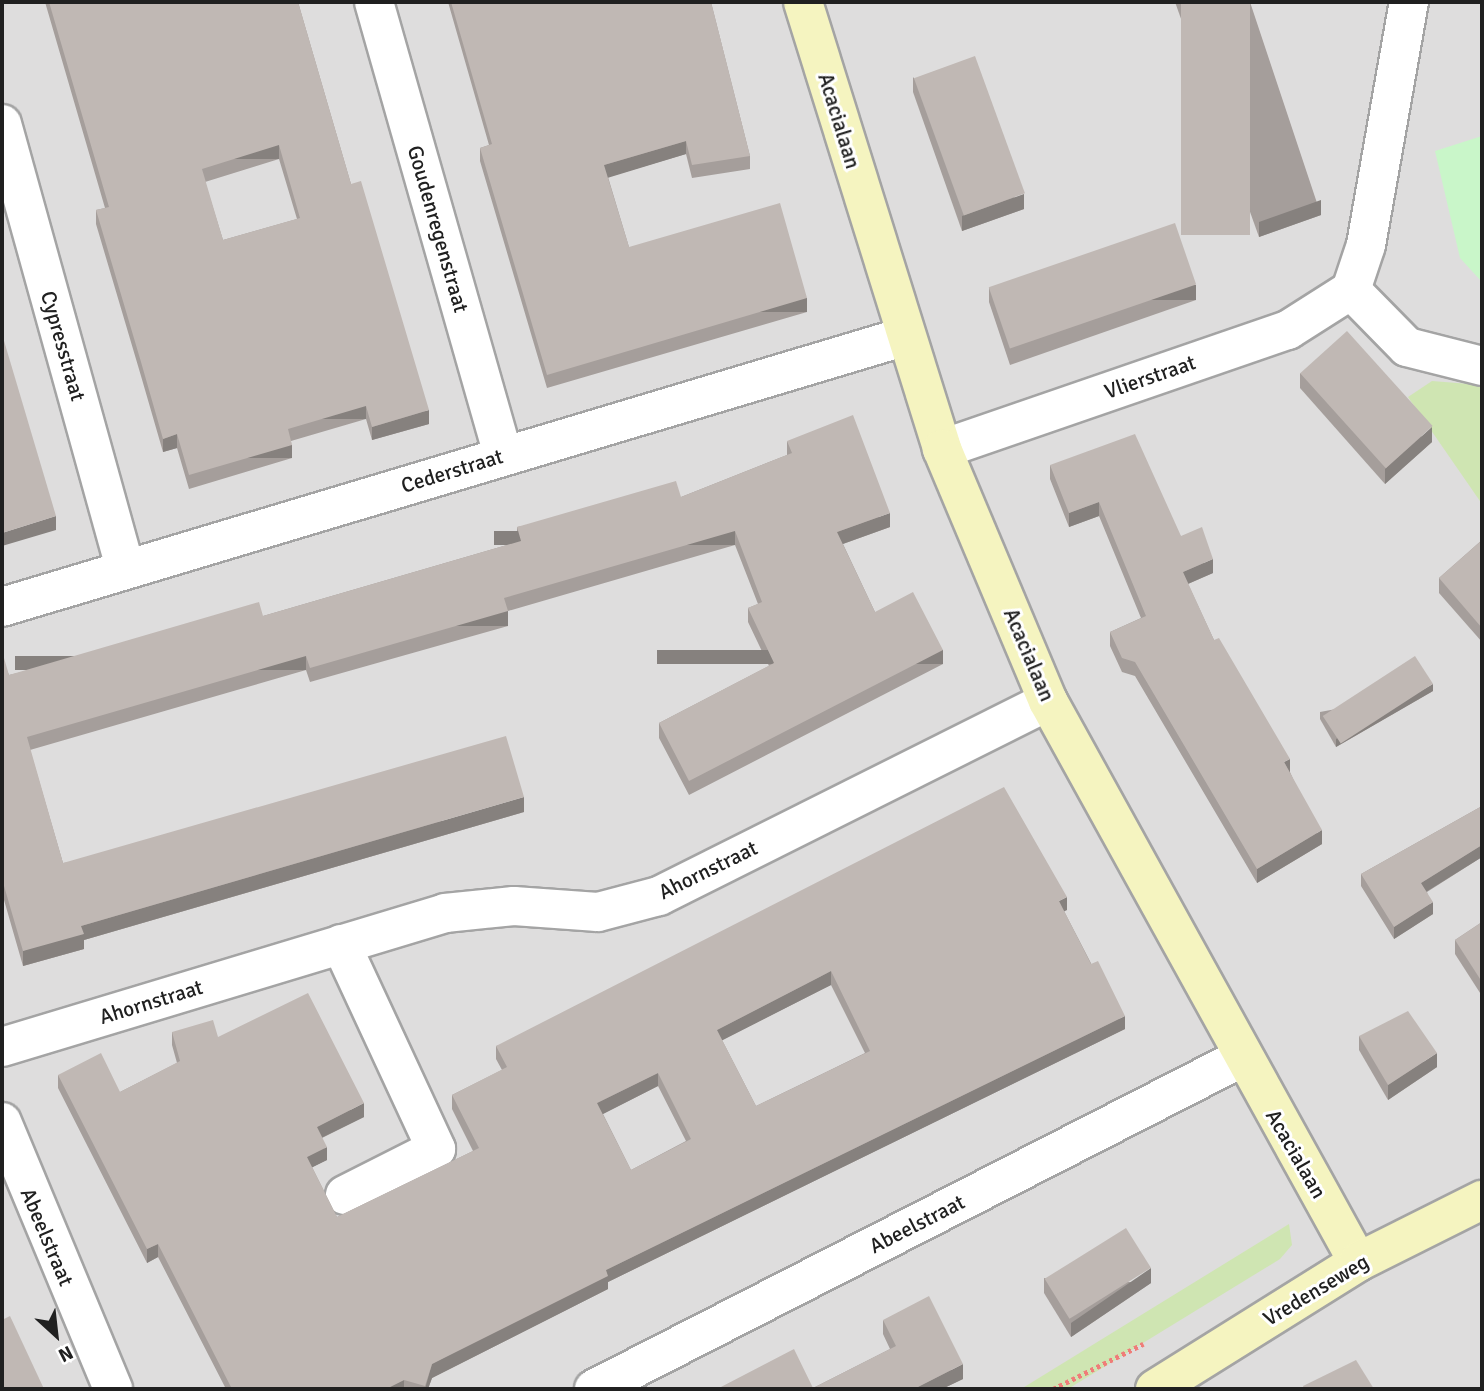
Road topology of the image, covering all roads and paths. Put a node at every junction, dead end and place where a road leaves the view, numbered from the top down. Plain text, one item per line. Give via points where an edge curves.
1 (374, 2) edge
2 (803, 2) edge
3 (1409, 2) edge
4 (2, 124) edge
5 (1351, 290) junction
6 (903, 337) junction
7 (1482, 366) edge
8 (942, 449) junction
9 (503, 455) junction
10 (125, 568) junction
11 (2, 607) edge
12 (1048, 701) junction
13 (341, 944) junction
14 (2, 1047) edge
15 (1241, 1058) junction
16 (2, 1122) edge
17 (345, 1195) dead end
18 (1481, 1203) edge
19 (1358, 1262) junction
20 (113, 1389) edge
21 (594, 1389) edge
22 (1155, 1389) edge

1 - 9 street, Goudenregenstraat
2 - 6 street, Acacialaan
3 - 5 street via 1366,245
4 - 10 street, Cypresstraat
5 - 7 street via 1407,347
5 - 8 street, Vlierstraat via 1288,330
6 - 8 street, Acacialaan
6 - 9 street, Cederstraat
8 - 12 street, Acacialaan
9 - 10 street, Cederstraat
10 - 11 street, Cederstraat
12 - 13 street, Ahornstraat via 659,896 598,912 514,905 445,913
12 - 15 street, Acacialaan
13 - 14 street, Ahornstraat
13 - 17 street via 436,1149
15 - 19 street, Acacialaan
15 - 21 street, Abeelstraat
16 - 20 street, Abeelstraat
18 - 19 street, Vredenseweg
19 - 22 street, Vredenseweg

